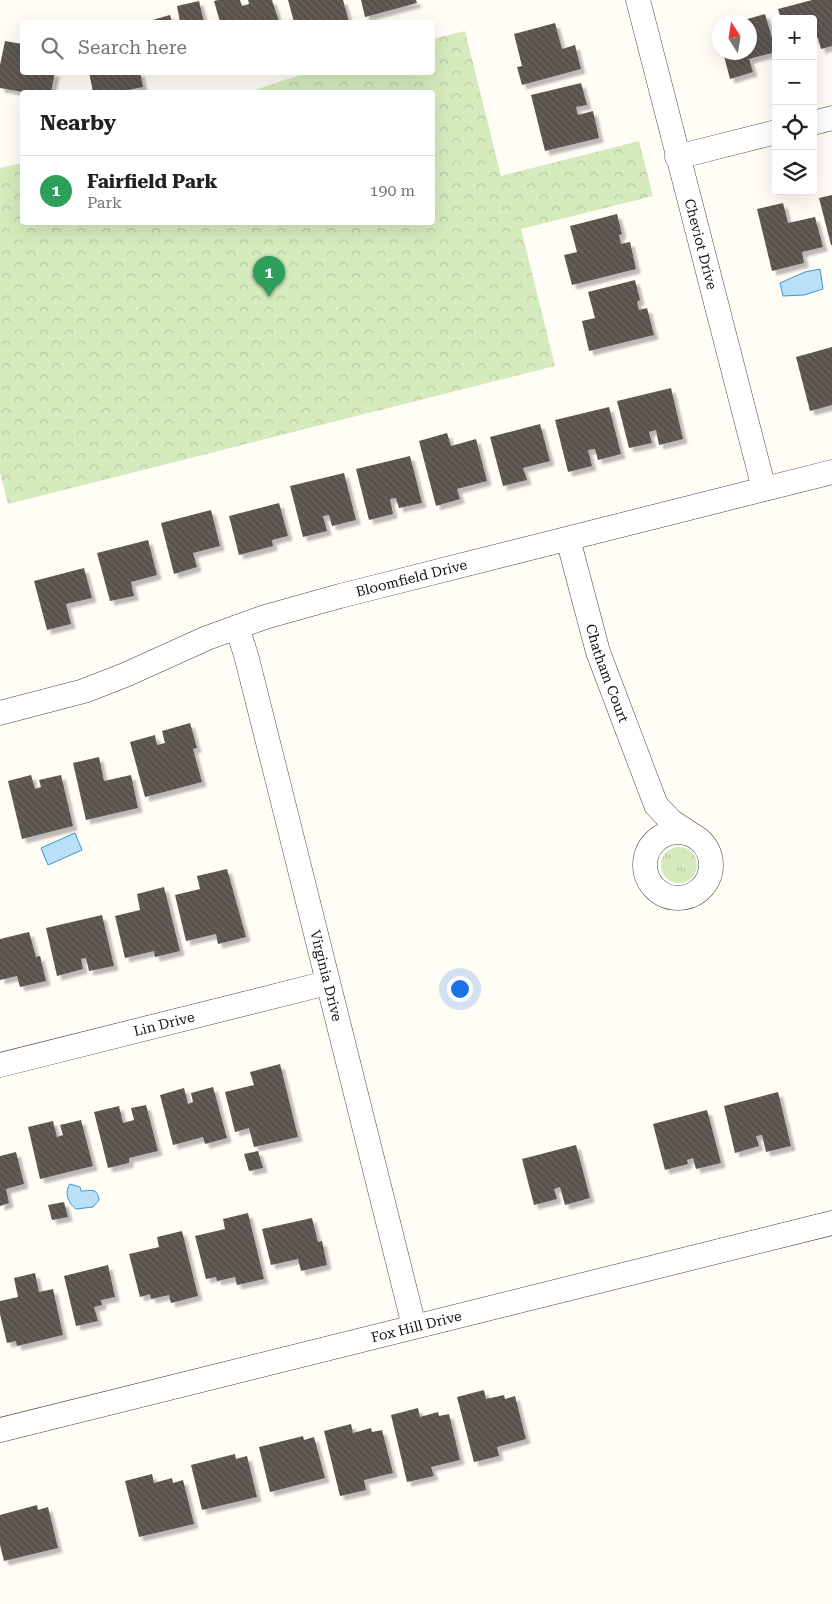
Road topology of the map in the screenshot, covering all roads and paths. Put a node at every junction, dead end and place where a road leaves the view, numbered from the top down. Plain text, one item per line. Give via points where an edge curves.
1 (638, 0) edge
2 (832, 118) edge
3 (817, 121) edge
4 (772, 133) edge
5 (677, 157) junction
6 (832, 472) edge
7 (764, 489) junction
8 (568, 539) junction
9 (237, 627) junction
10 (0, 713) edge
11 (656, 805) junction
12 (689, 833) junction
13 (650, 847) junction
14 (327, 983) junction
15 (0, 1065) edge
16 (832, 1222) edge
17 (414, 1326) junction
18 (0, 1430) edge

1 - 5 street, Cheviot Drive
2 - 3 street
4 - 5 street
5 - 7 street, Cheviot Drive
6 - 7 street, Bloomfield Drive
7 - 8 street, Bloomfield Drive
8 - 9 street, Bloomfield Drive via 340,596
8 - 11 street, Chatham Court via 598,652
9 - 10 street, Bloomfield Drive via 84,691
9 - 14 street, Virginia Drive
11 - 12 street, Chatham Court
11 - 13 street, Chatham Court
12 - 13 street via 667,833
12 - 13 street, Chatham Court via 703,842 711,857 712,868 703,888 684,898 663,895 648,879 645,869
14 - 15 street, Lin Drive
14 - 17 street, Virginia Drive
16 - 17 street, Fox Hill Drive
17 - 18 street, Fox Hill Drive

